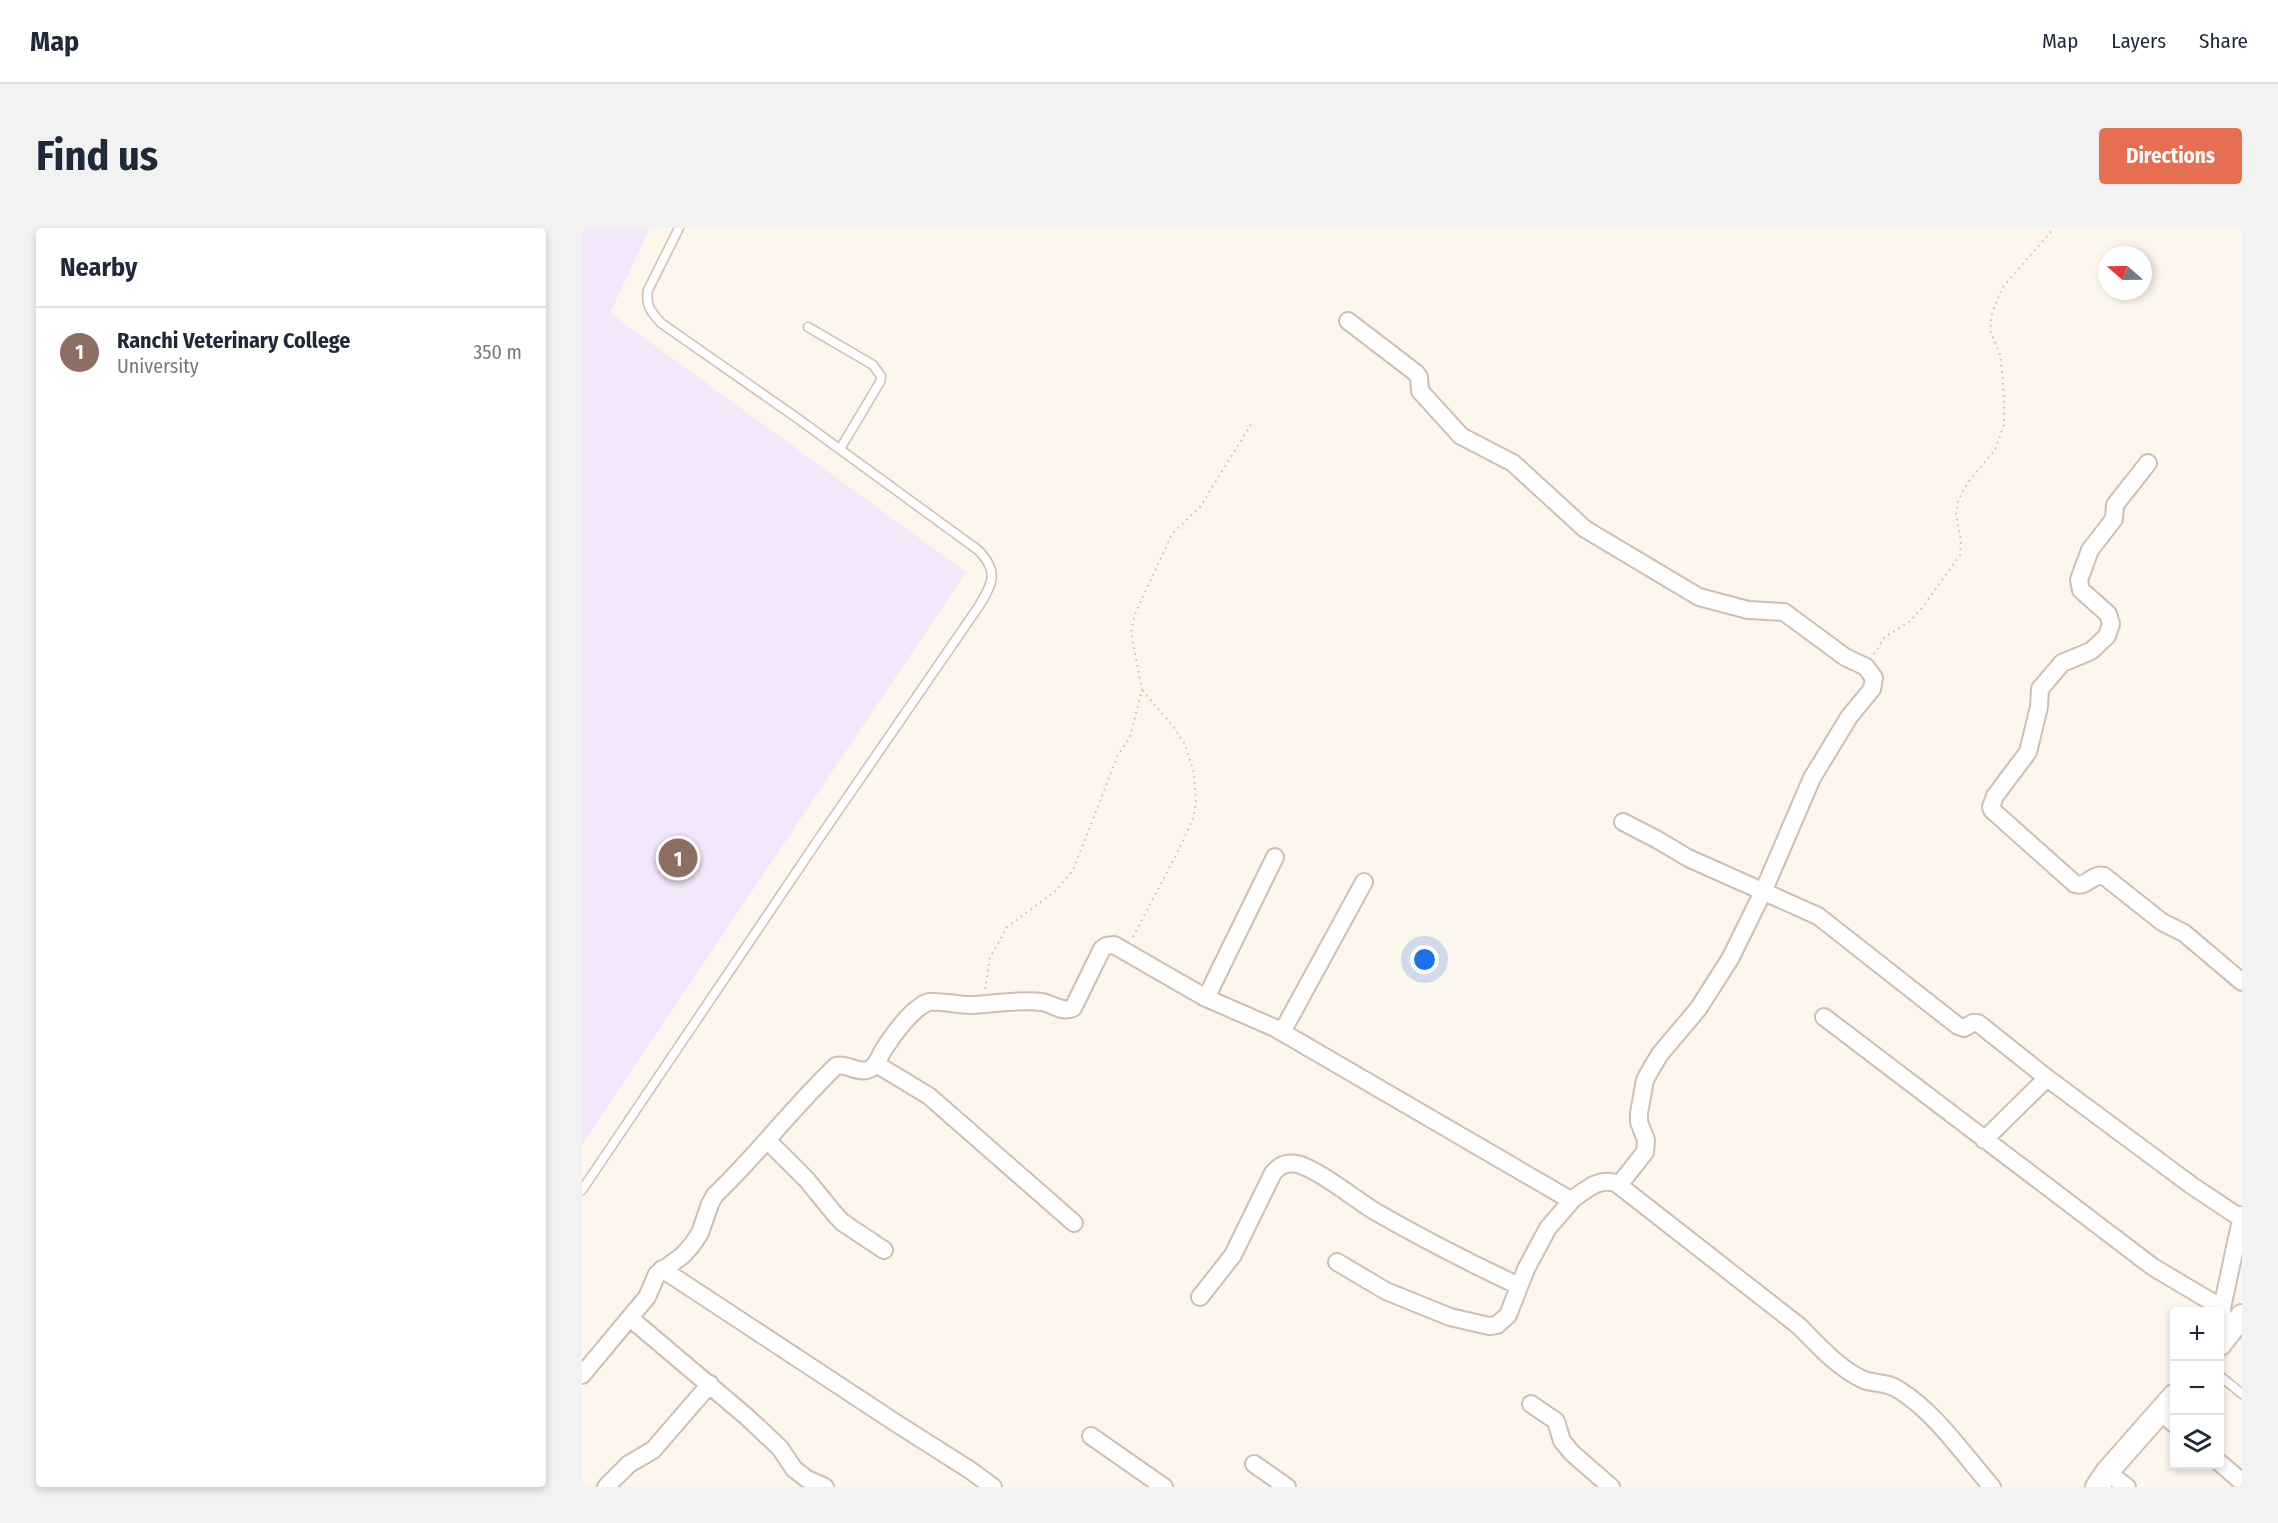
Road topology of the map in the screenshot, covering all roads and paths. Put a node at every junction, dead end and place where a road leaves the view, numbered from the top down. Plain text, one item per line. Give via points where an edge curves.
1 (679, 228) edge
2 (2054, 228) edge
3 (1348, 321) dead end
4 (808, 327) dead end
5 (1253, 421) dead end
6 (840, 449) junction
7 (2148, 463) dead end
8 (1866, 667) junction
9 (1142, 690) junction
10 (1623, 822) dead end
11 (1275, 857) dead end
12 (1364, 882) dead end
13 (1763, 892) junction
14 (1125, 950) junction
15 (2242, 982) edge
16 (1206, 998) junction
17 (984, 1003) junction
18 (1824, 1017) dead end
19 (1282, 1032) junction
20 (876, 1064) junction
21 (2047, 1078) junction
22 (1984, 1140) junction
23 (768, 1142) junction
24 (1619, 1185) junction
25 (582, 1191) edge
26 (1573, 1199) junction
27 (2242, 1217) edge
28 (1074, 1224) dead end
29 (884, 1250) dead end
30 (1337, 1262) dead end
31 (662, 1269) junction
32 (1519, 1286) junction
33 (1200, 1297) dead end
34 (2232, 1312) edge
35 (630, 1318) junction
36 (2224, 1337) edge
37 (582, 1375) edge
38 (2224, 1379) edge
39 (710, 1384) junction
40 (2242, 1394) edge
41 (1531, 1404) dead end
42 (2170, 1410) edge
43 (1090, 1436) dead end
44 (1254, 1464) dead end
45 (2224, 1466) edge
46 (2102, 1480) edge
47 (2242, 1482) edge
48 (606, 1487) edge
49 (825, 1487) edge
50 (993, 1487) edge
51 (1164, 1487) edge
52 (1287, 1487) edge
53 (1611, 1487) edge
54 (1992, 1487) edge
55 (2127, 1487) edge

1 - 6 lane via 648,291 649,309 669,330
2 - 8 path via 2002,288 1992,313 1990,330 2001,357 2004,425 1995,450 1968,482 1958,501 1960,555 1922,608 1885,637
3 - 8 street via 1416,373 1420,391 1461,436 1513,463 1585,529 1699,597 1748,610 1784,612 1845,657
4 - 6 lane via 873,365 881,376
5 - 9 path via 1200,507 1172,534 1135,614 1131,632
6 - 25 lane via 978,550 991,566 990,586
7 - 15 street via 2115,505 2114,519 2090,550 2079,580 2081,590 2108,614 2110,630 2091,651 2062,663 2040,689 2028,752 1990,807 2075,884 2104,876 2162,922 2184,933
8 - 13 street via 1874,678 1872,689 1849,717 1812,778
9 - 14 path via 1185,744 1197,802 1175,857
9 - 17 path via 1130,736 1118,755 1077,863 1061,886 1007,927 987,968
10 - 13 street via 1688,858
11 - 16 street
12 - 19 street
13 - 21 street via 1818,916 1958,1026 1978,1023
13 - 24 street via 1717,980 1660,1054 1645,1080 1639,1122 1646,1152
14 - 16 street
14 - 17 street via 1114,945 1102,949 1079,1000 1068,1010 1020,1000
16 - 19 street
17 - 20 street via 922,1004
18 - 22 street
19 - 26 street
20 - 23 street via 864,1071 836,1066 782,1121
20 - 28 street via 929,1096
21 - 22 street
21 - 27 street via 2191,1185
22 - 34 street via 2153,1267
23 - 29 street via 807,1180 832,1212
23 - 31 street via 712,1200 700,1233 688,1251
24 - 26 street via 1599,1182
24 - 54 street via 1799,1326 1853,1374 1891,1385 1912,1400 1931,1416
26 - 32 street via 1548,1228
27 - 34 street
30 - 32 street via 1386,1291 1450,1317 1489,1326 1497,1325 1508,1315
31 - 35 street via 650,1293
31 - 50 street
32 - 33 street via 1440,1248 1310,1170 1289,1164 1273,1173 1233,1255
34 - 36 street
35 - 37 street
35 - 39 street
38 - 40 lane
39 - 48 street via 653,1450 629,1464
39 - 49 street via 780,1448 794,1469
41 - 53 street via 1556,1421 1562,1442
42 - 46 street
43 - 51 street
44 - 52 street
45 - 47 street
46 - 55 street

